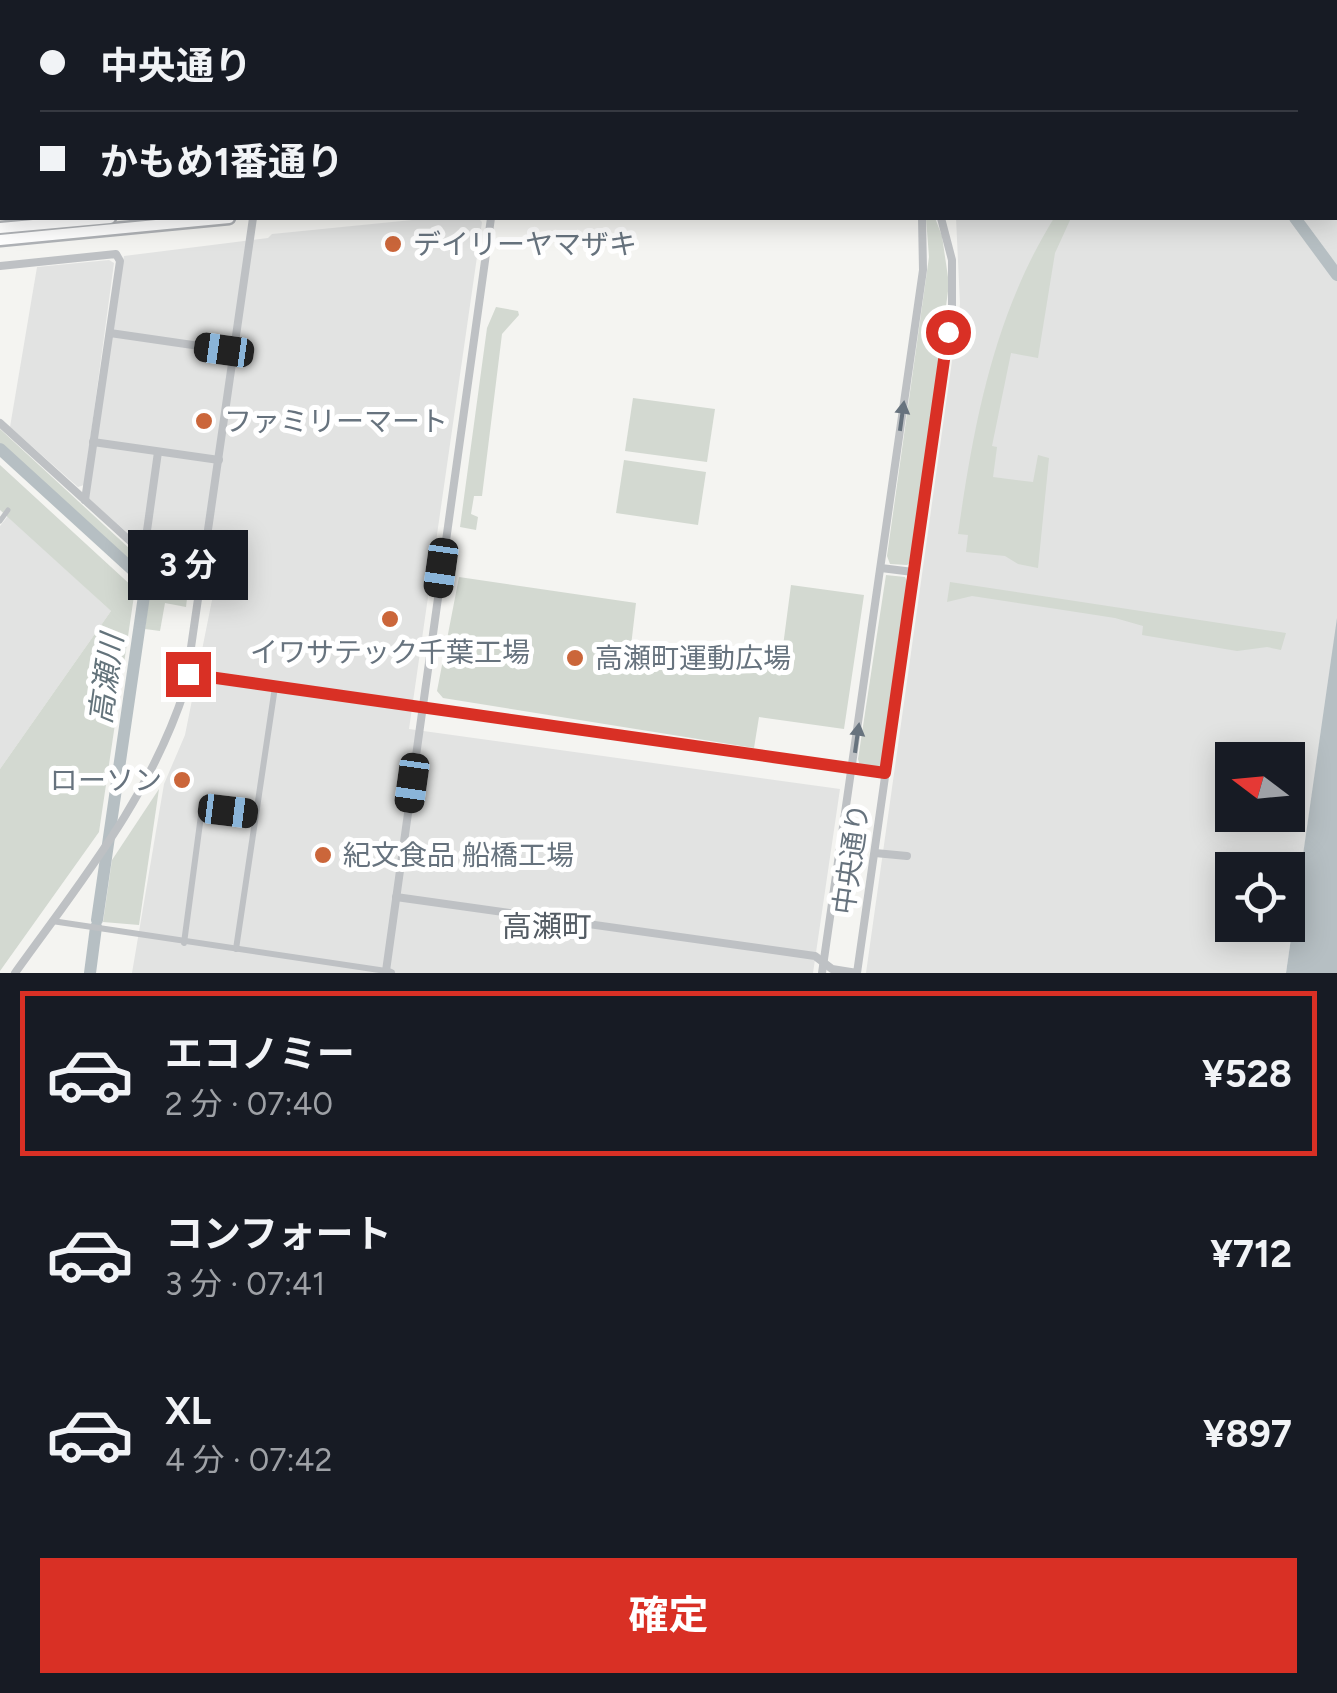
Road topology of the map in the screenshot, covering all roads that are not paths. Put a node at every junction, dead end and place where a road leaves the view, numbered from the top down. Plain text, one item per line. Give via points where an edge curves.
1 (88, 220) edge
2 (208, 220) edge
3 (253, 220) edge
4 (490, 220) edge
5 (922, 220) edge
6 (941, 220) edge
7 (0, 228) edge
8 (0, 240) edge
9 (0, 266) edge
10 (110, 334) junction
11 (234, 351) junction
12 (0, 423) edge
13 (94, 442) junction
14 (158, 452) junction
15 (218, 460) junction
16 (85, 500) junction
17 (8, 510) dead end
18 (0, 521) edge
19 (144, 552) junction
20 (881, 568) junction
21 (914, 572) junction
22 (202, 576) junction
23 (188, 674) junction
24 (274, 687) junction
25 (422, 707) junction
26 (852, 769) junction
27 (885, 773) junction
28 (255, 814) junction
29 (875, 852) junction
30 (907, 856) dead end
31 (396, 897) junction
32 (52, 921) junction
33 (184, 942) junction
34 (236, 949) junction
35 (824, 961) junction
36 (388, 972) edge
37 (15, 973) edge
38 (822, 973) edge
39 (857, 973) edge

1 - 7 main road
2 - 8 main road
3 - 11 street
4 - 25 street
20 -> 5 street, 中央通り via 923,270
6 - 21 street, 中央通り via 952,260 952,308
9 - 10 street via 116,254
10 - 11 street
10 - 13 street
11 - 15 street
12 - 16 street
13 - 14 street
13 - 16 street
14 - 15 street
14 - 19 street
15 - 22 street
16 - 19 street
17 - 18 street
19 - 22 street via 161,569
20 - 21 street
26 -> 20 street, 中央通り
21 - 27 street, 中央通り
22 - 23 street
23 - 24 street
23 - 32 street via 169,737 135,804
24 - 25 street
24 - 28 street
25 - 26 street
25 - 31 street
26 - 27 street
26 - 35 street, 中央通り
27 - 29 street, 中央通り
28 - 33 street via 202,808
28 - 34 street
29 - 30 street
29 - 39 street, 中央通り
31 - 35 street
31 - 36 street
32 - 33 street
32 - 37 street
33 - 34 street
34 - 36 street
35 - 38 street, 中央通り
35 - 39 street via 832,970

